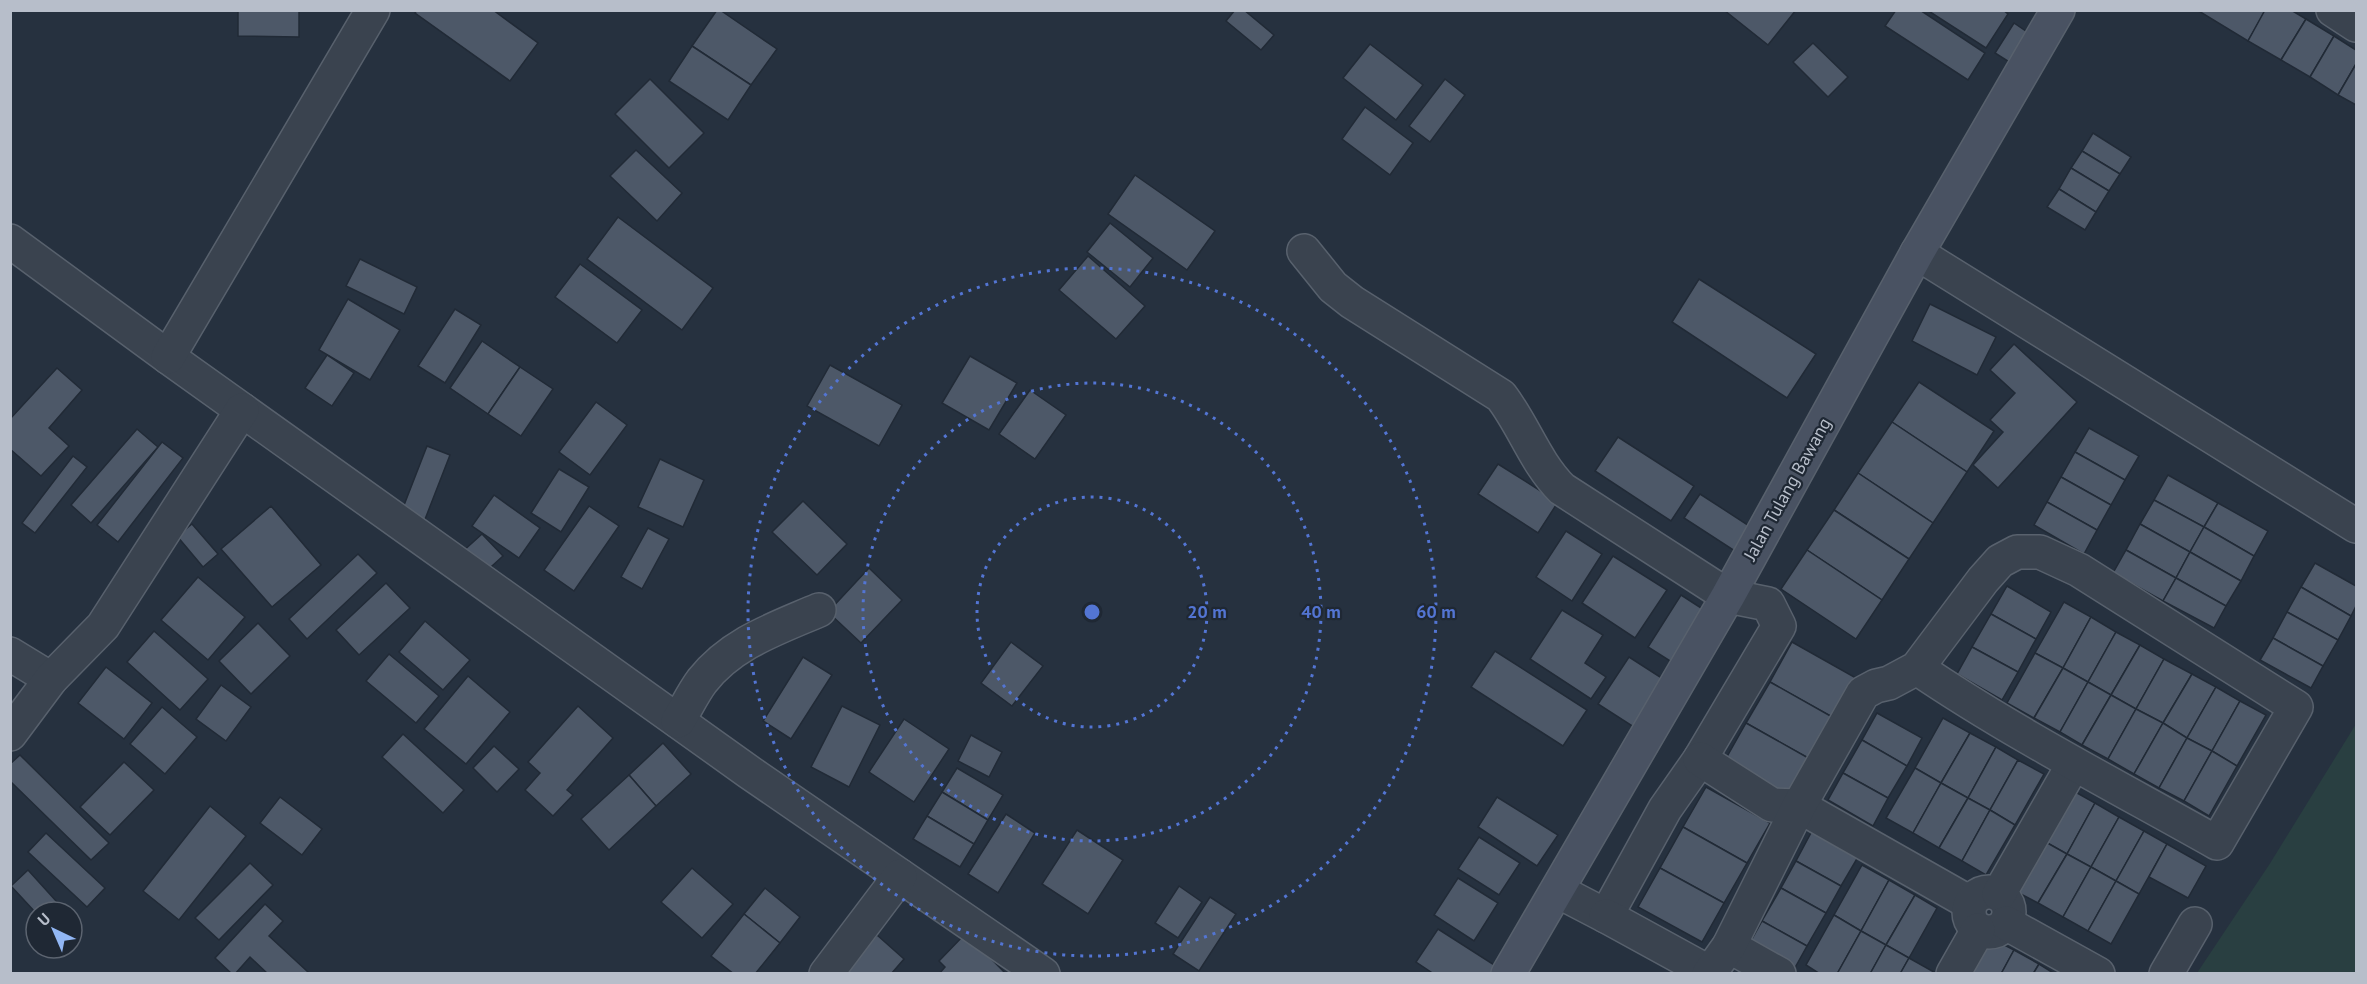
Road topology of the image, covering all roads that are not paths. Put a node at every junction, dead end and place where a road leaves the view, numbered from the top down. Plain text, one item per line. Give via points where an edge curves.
1 (373, 10) edge
2 (2058, 10) edge
3 (2333, 10) edge
4 (2356, 25) edge
5 (10, 241) edge
6 (1304, 251) dead end
7 (1917, 253) junction
8 (168, 357) junction
9 (242, 410) junction
10 (2356, 526) edge
11 (1728, 596) junction
12 (819, 610) dead end
13 (10, 654) edge
14 (1917, 668) junction
15 (51, 679) junction
16 (678, 721) junction
17 (10, 734) edge
18 (1700, 759) junction
19 (2073, 765) junction
20 (1799, 806) junction
21 (900, 876) junction
22 (1558, 891) junction
23 (1988, 913) junction
24 (1606, 916) junction
25 (2195, 924) dead end
26 (1729, 946) junction
27 (1511, 969) edge
28 (1709, 973) edge
29 (826, 974) edge
30 (1043, 974) edge
31 (1779, 974) edge
32 (1953, 974) edge
33 (2098, 974) edge
34 (2166, 974) edge

1 - 8 street
2 - 7 street, Jalan Tulang Bawang
3 - 4 street
5 - 8 street
6 - 11 street via 1333,287 1352,302 1501,396 1546,473 1562,489
7 - 10 street
7 - 11 street, Jalan Tulang Bawang
8 - 9 street
9 - 15 street via 103,626
9 - 16 street
11 - 18 street via 1768,604 1779,627
11 - 22 street, Jalan Tulang Bawang
12 - 16 street via 752,639 726,656 701,682
13 - 15 street
14 - 19 street
14 - 19 street via 2000,561 2017,552 2040,552 2079,570 2296,707 2217,843
14 - 20 street via 1863,693
15 - 17 street
16 - 21 street
18 - 20 street via 1772,805
18 - 24 street via 1665,809
19 - 23 street
20 - 23 street
20 - 26 street
21 - 29 street
21 - 30 street
22 - 24 street
22 - 27 street, Jalan Tulang Bawang
23 - 32 street
23 - 33 street
24 - 28 street
25 - 34 street
26 - 28 street
26 - 31 street

